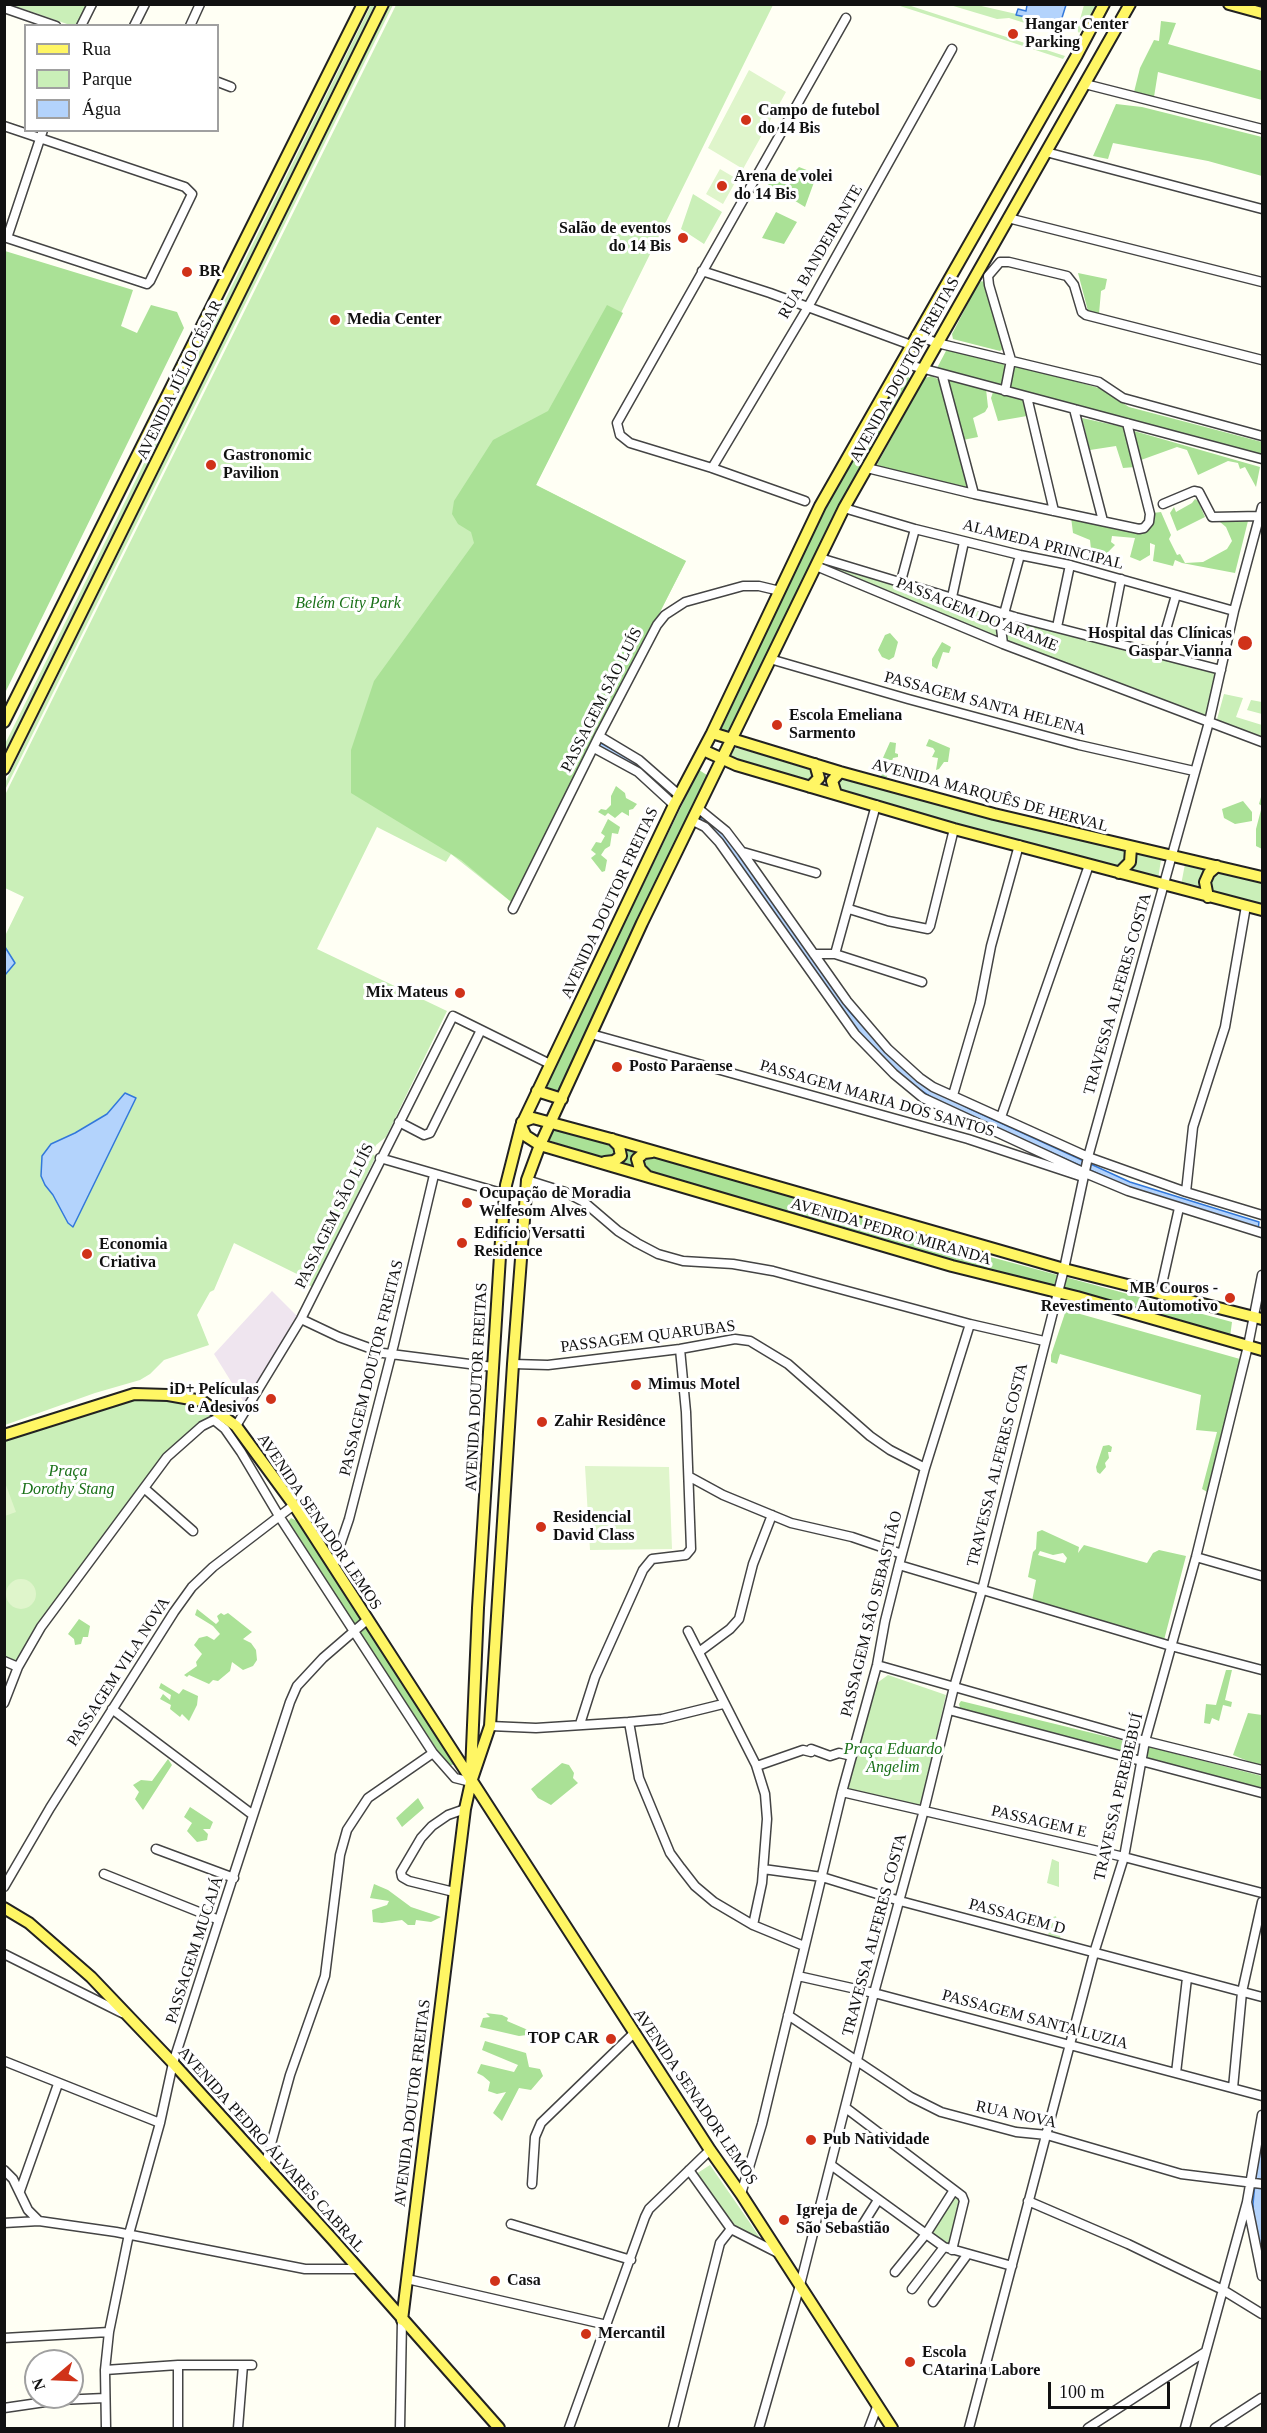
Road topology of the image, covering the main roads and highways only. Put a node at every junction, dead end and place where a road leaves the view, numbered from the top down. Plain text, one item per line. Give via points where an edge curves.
1 (363, 4) edge
2 (383, 4) edge
3 (1104, 4) edge
4 (1130, 4) edge
5 (1229, 4) edge
6 (1263, 13) edge
7 (923, 324) junction
8 (939, 339) junction
9 (900, 367) junction
10 (915, 381) junction
11 (4, 722) edge
12 (712, 733) junction
13 (731, 740) junction
14 (703, 750) junction
15 (722, 760) junction
16 (815, 764) junction
17 (4, 769) edge
18 (840, 772) junction
19 (810, 787) junction
20 (836, 794) junction
21 (1131, 848) junction
22 (1218, 866) junction
23 (1119, 873) junction
24 (1263, 877) edge
25 (1208, 897) junction
26 (1263, 910) edge
27 (537, 1091) junction
28 (562, 1099) junction
29 (551, 1123) junction
30 (521, 1124) junction
31 (612, 1139) junction
32 (540, 1145) junction
33 (655, 1151) junction
34 (604, 1162) junction
35 (648, 1177) junction
36 (1258, 1318) edge
37 (1263, 1350) edge
38 (4, 1435) edge
39 (481, 1574) junction
40 (500, 1578) junction
41 (478, 1608) junction
42 (498, 1609) junction
43 (471, 1782) junction
44 (4, 1908) edge
45 (402, 2320) junction
46 (499, 2428) edge
47 (892, 2428) edge

1 - 11 main road, AVENIDA JÚLIO CÉSAR
2 - 17 main road, AVENIDA JÚLIO CÉSAR
3 - 7 main road, AVENIDA DOUTOR FREITAS
4 - 8 main road, AVENIDA DOUTOR FREITAS
5 - 6 main road
7 - 8 main road via 926,332
7 - 9 main road, AVENIDA DOUTOR FREITAS
8 - 10 main road, AVENIDA DOUTOR FREITAS
9 - 10 main road via 910,371
9 - 12 main road, AVENIDA DOUTOR FREITAS via 820,506
10 - 13 main road, AVENIDA DOUTOR FREITAS via 844,508
12 - 13 main road, AVENIDA MARQUÊS DE HERVAL
12 - 14 main road, AVENIDA DOUTOR FREITAS
13 - 15 main road, AVENIDA DOUTOR FREITAS
13 - 16 main road, AVENIDA MARQUÊS DE HERVAL
14 - 15 main road
14 - 27 main road, AVENIDA DOUTOR FREITAS
15 - 19 main road
15 - 28 main road, AVENIDA DOUTOR FREITAS
16 - 18 main road, AVENIDA MARQUÊS DE HERVAL
16 - 19 main road via 819,778
18 - 20 main road via 832,781
18 - 21 main road, AVENIDA MARQUÊS DE HERVAL
19 - 20 main road
20 - 23 main road
21 - 22 main road, AVENIDA MARQUÊS DE HERVAL
21 - 23 main road via 1130,862
22 - 24 main road, AVENIDA MARQUÊS DE HERVAL
22 - 25 main road via 1205,882
23 - 25 main road
25 - 26 main road
27 - 28 main road
27 - 30 main road, AVENIDA DOUTOR FREITAS
28 - 29 main road, AVENIDA DOUTOR FREITAS
29 - 30 main road, AVENIDA PEDRO MIRANDA via 532,1118
29 - 31 main road, AVENIDA PEDRO MIRANDA
29 - 32 main road, AVENIDA DOUTOR FREITAS
30 - 32 main road, AVENIDA PEDRO MIRANDA via 526,1136
30 - 39 main road, AVENIDA DOUTOR FREITAS via 505,1194
31 - 33 main road, AVENIDA PEDRO MIRANDA
31 - 34 main road via 621,1156
32 - 34 main road, AVENIDA PEDRO MIRANDA
32 - 40 main road, AVENIDA DOUTOR FREITAS via 527,1180
33 - 35 main road via 637,1159
33 - 36 main road, AVENIDA PEDRO MIRANDA via 1064,1269
34 - 35 main road, AVENIDA PEDRO MIRANDA
35 - 37 main road, AVENIDA PEDRO MIRANDA via 952,1266
38 - 43 main road, AVENIDA SENADOR LEMOS via 134,1394 202,1401 237,1426 294,1505
39 - 40 main road
39 - 41 main road, AVENIDA DOUTOR FREITAS
40 - 42 main road, AVENIDA DOUTOR FREITAS
41 - 42 main road
41 - 43 main road, AVENIDA DOUTOR FREITAS
42 - 43 main road, AVENIDA DOUTOR FREITAS via 490,1726
43 - 45 main road, AVENIDA DOUTOR FREITAS
43 - 47 main road, AVENIDA SENADOR LEMOS
44 - 45 main road, AVENIDA PEDRO ÁLVARES CABRAL via 29,1923 91,1977
45 - 46 main road, AVENIDA PEDRO ÁLVARES CABRAL

